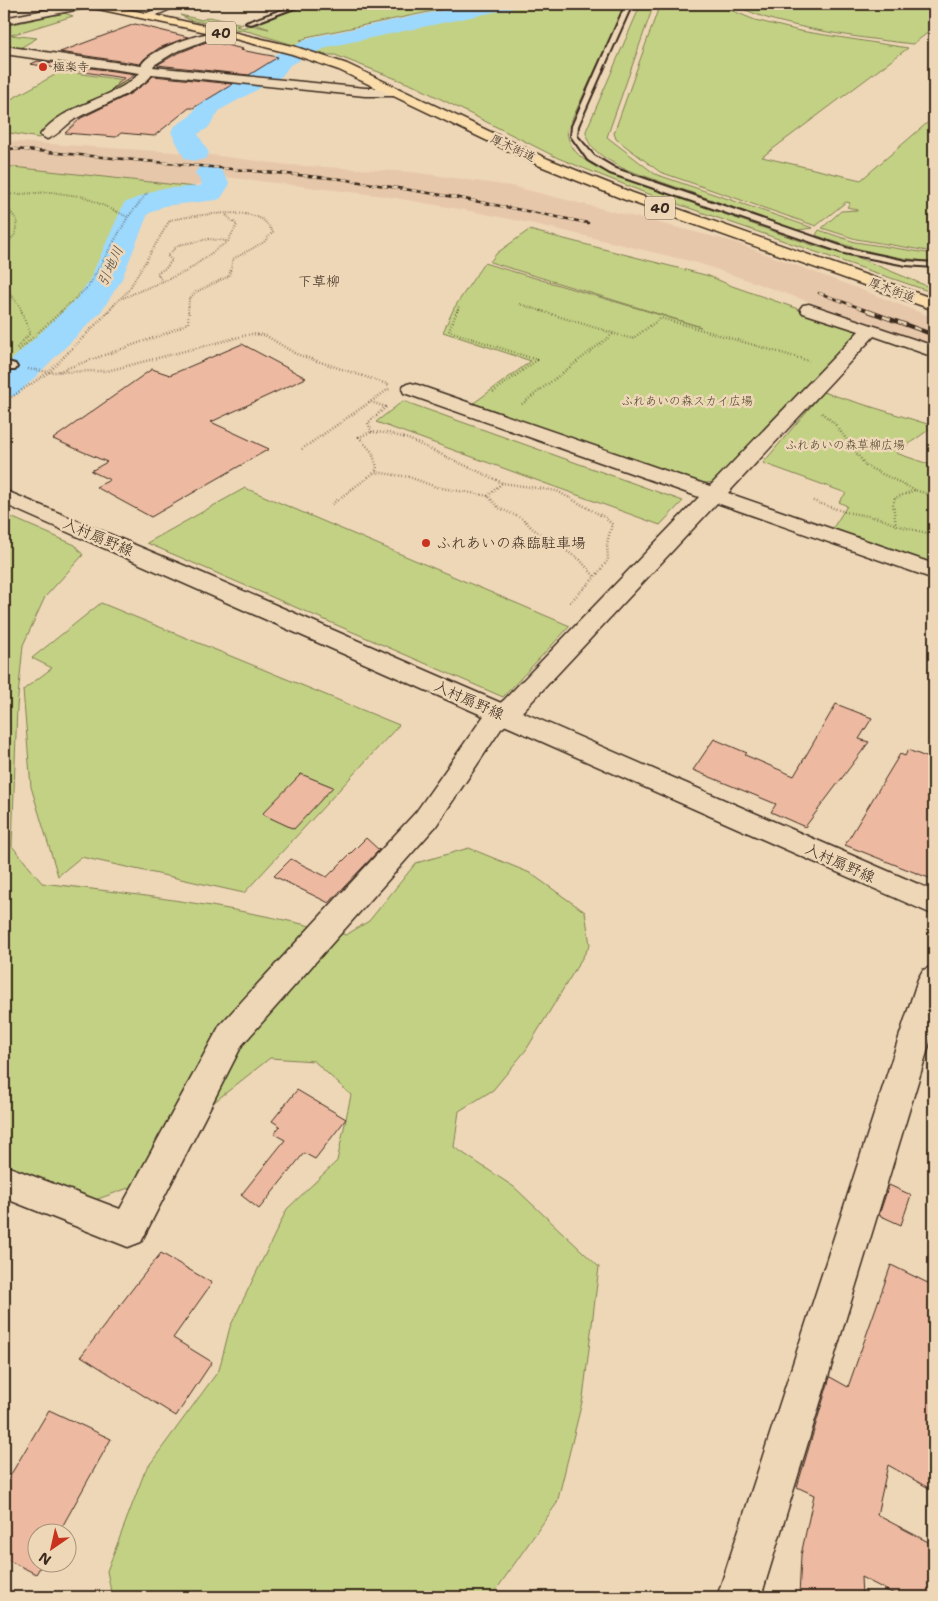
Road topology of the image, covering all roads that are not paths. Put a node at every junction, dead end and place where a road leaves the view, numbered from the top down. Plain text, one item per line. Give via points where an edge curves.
1 (89, 4) edge
2 (177, 4) edge
3 (302, 4) edge
4 (629, 4) edge
5 (146, 16) junction
6 (4, 21) edge
7 (249, 23) dead end
8 (204, 38) dead end
9 (4, 50) edge
10 (145, 70) junction
11 (393, 92) junction
12 (47, 135) dead end
13 (934, 266) edge
14 (934, 305) edge
15 (809, 309) dead end
16 (871, 329) junction
17 (934, 352) edge
18 (411, 389) dead end
19 (715, 494) junction
20 (4, 496) edge
21 (934, 572) edge
22 (504, 715) junction
23 (934, 904) edge
24 (934, 979) edge
25 (4, 1181) edge
26 (738, 1597) edge

1 - 5 main road, 厚木街道 / 40
1 - 6 street
2 - 5 street
3 - 7 lane
4 - 13 lane via 575,126 574,136 591,158 613,171 821,243 876,258
5 - 11 main road, 厚木街道 / 40 via 296,52 343,68
8 - 10 street via 171,49 148,64
9 - 10 street
10 - 11 street
10 - 12 street via 145,76 69,117
11 - 14 main road, 厚木街道 / 40 via 543,162 628,196
15 - 16 street
16 - 17 street
16 - 19 street
18 - 19 street
19 - 21 street
19 - 22 street
20 - 22 street, 入村扇野線
22 - 23 street, 入村扇野線
22 - 25 street via 492,723 426,819 231,1035 128,1230
24 - 26 street

